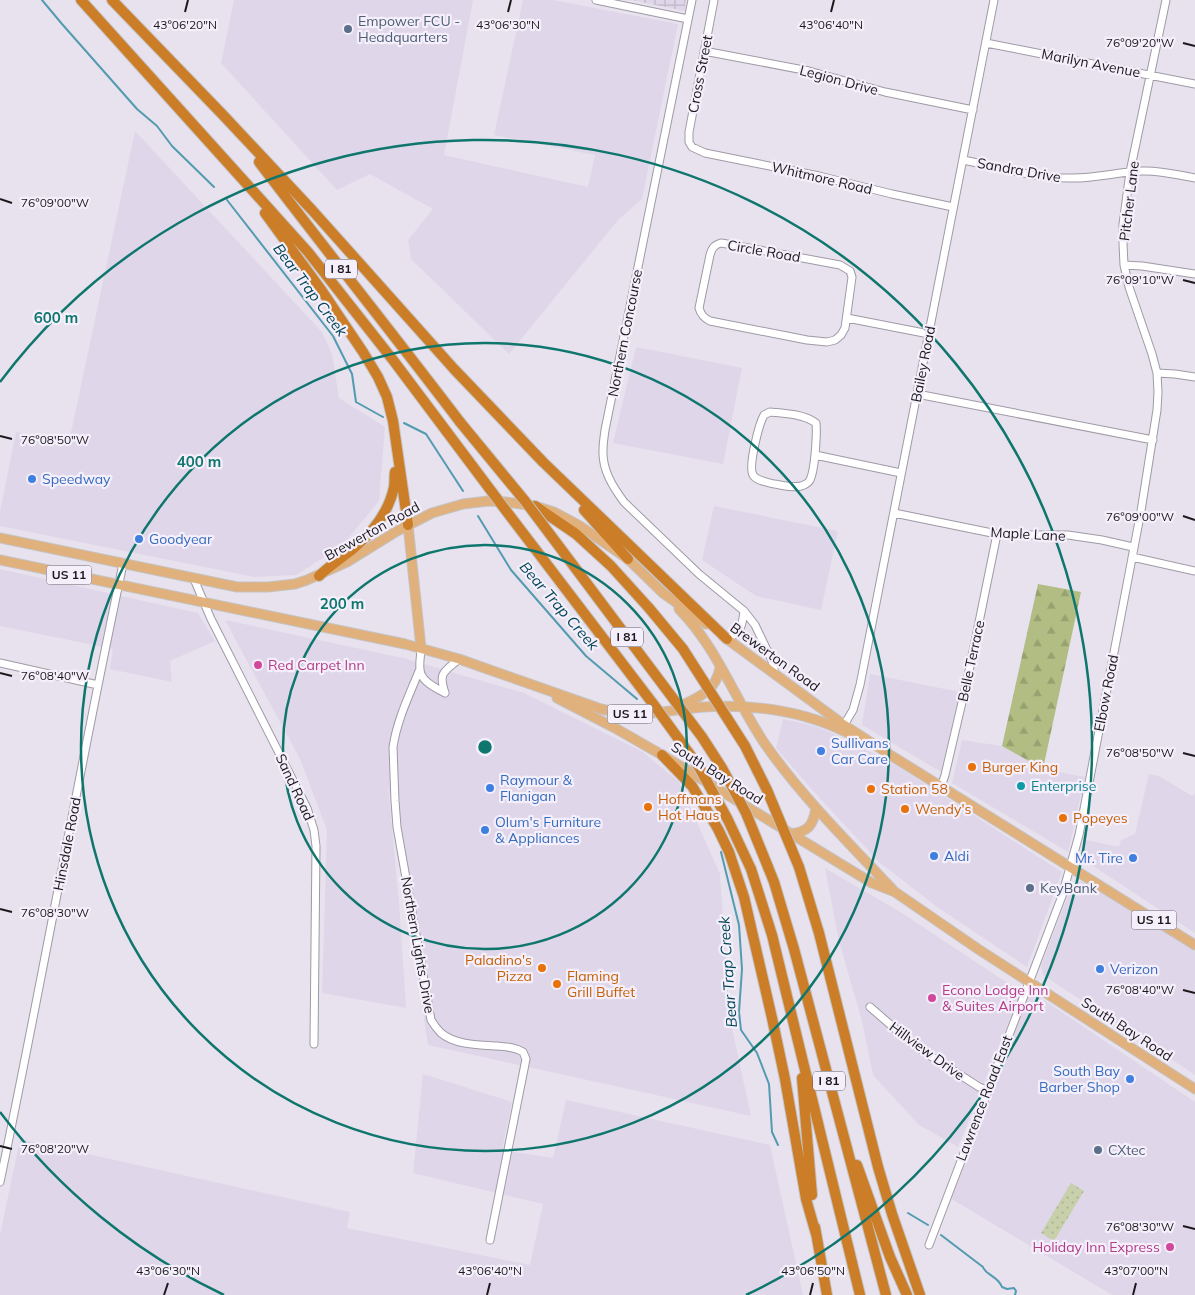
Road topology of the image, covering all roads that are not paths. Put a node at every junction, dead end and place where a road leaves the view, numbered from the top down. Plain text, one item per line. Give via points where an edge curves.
1 (81, 0) edge
2 (112, 0) edge
3 (596, 0) edge
4 (692, 0) edge
5 (714, 0) edge
6 (994, 0) edge
7 (1166, 0) edge
8 (688, 19) junction
9 (986, 43) junction
10 (704, 51) junction
11 (1150, 75) junction
12 (1195, 84) edge
13 (973, 110) junction
14 (224, 115) junction
15 (692, 147) joint
16 (963, 160) junction
17 (232, 168) junction
18 (1130, 172) junction
19 (1195, 178) edge
20 (953, 207) junction
21 (1124, 265) junction
22 (1195, 274) edge
23 (847, 318) junction
24 (929, 334) junction
25 (1157, 373) junction
26 (1195, 378) edge
27 (917, 394) junction
28 (1153, 440) junction
29 (396, 443) junction
30 (814, 455) junction
31 (543, 462) junction
32 (901, 473) junction
33 (535, 506) junction
34 (894, 513) junction
35 (408, 525) junction
36 (997, 534) junction
37 (0, 538) edge
38 (1134, 547) junction
39 (1132, 557) junction
40 (628, 559) junction
41 (0, 560) edge
42 (123, 564) junction
43 (1195, 571) edge
44 (319, 576) junction
45 (194, 579) junction
46 (118, 585) junction
47 (663, 593) junction
48 (205, 603) junction
49 (744, 610) junction
50 (727, 639) junction
51 (421, 648) junction
52 (459, 659) junction
53 (0, 663) edge
54 (720, 667) junction
55 (419, 671) junction
56 (774, 674) junction
57 (523, 681) junction
58 (98, 685) junction
59 (743, 707) junction
60 (669, 711) junction
61 (831, 725) junction
62 (844, 725) junction
63 (662, 755) junction
64 (892, 756) junction
65 (941, 787) junction
66 (816, 808) junction
67 (790, 834) junction
68 (1070, 867) junction
69 (894, 892) junction
70 (1195, 945) edge
71 (1029, 982) junction
72 (870, 1007) dead end
73 (314, 1044) dead end
74 (799, 1044) junction
75 (1195, 1089) edge
76 (987, 1090) junction
77 (835, 1104) junction
78 (0, 1182) edge
79 (816, 1234) junction
80 (490, 1240) dead end
81 (929, 1245) dead end
82 (828, 1295) edge
83 (860, 1295) edge
84 (886, 1295) edge
85 (907, 1295) edge
86 (920, 1295) edge

1 - 17 highway, I 81
2 - 14 highway, I 81
3 - 8 street
4 - 8 street, Northern Concourse
5 - 10 street, Cross Street
6 - 9 street, Bailey Road
7 - 11 street, Pitcher Lane
8 - 49 street, Northern Concourse via 603,451 606,470 624,502 699,574
9 - 11 street, Marilyn Avenue
9 - 13 street, Bailey Road
10 - 13 street, Legion Drive via 809,71 885,92
10 - 15 street, Cross Street via 689,132
11 - 12 street, Marilyn Avenue
11 - 18 street, Pitcher Lane
13 - 16 street, Bailey Road
14 - 31 highway via 454,369
14 - 77 highway, I 81, bridge via 524,501 722,768 746,813 774,882
15 - 20 street, Whitmore Road via 705,153
16 - 18 street, Sandra Drive via 1056,178
16 - 20 street, Bailey Road
17 - 29 highway via 322,290 378,377 387,397
17 - 74 highway, I 81, bridge via 308,252 393,360 699,768 752,869
18 - 19 street, Sandra Drive via 1155,171
18 - 21 street, Pitcher Lane via 1123,224
20 - 24 street, Bailey Road
21 - 22 street
21 - 25 street, Pitcher Lane
23 - 23 street, Circle Road via 841,335 827,342 703,318 699,308 712,248 727,244 840,265 850,271 852,277
23 - 24 street
24 - 27 street, Bailey Road
25 - 26 street
25 - 28 street, Pitcher Lane
27 - 28 street
27 - 32 street, Bailey Road
28 - 38 street, Pitcher Lane
29 - 35 highway
29 - 44 highway via 394,487 388,505 370,533
30 - 30 street via 810,480 803,486 758,479 753,474 752,464 764,415 770,412 811,419 816,423 817,431
30 - 32 street
31 - 40 highway
31 - 50 highway
32 - 34 street, Bailey Road
33 - 35 main road, Brewerton Road / US 11 via 480,502 432,513
33 - 40 main road, Brewerton Road / US 11 via 580,526
33 - 86 highway, bridge via 576,534 611,566 683,649 745,746 767,790 799,868 878,1167
34 - 36 street, Maple Lane
34 - 62 street, Bailey Road via 860,685 853,710
35 - 44 main road, Brewerton Road / US 11
35 - 51 main road
36 - 38 street, Maple Lane via 1068,535
36 - 65 street, Belle Terrace via 967,682
37 - 42 main road, Brewerton Road / US 11
38 - 39 street, Elbow Road
39 - 43 street
39 - 68 street, Elbow Road via 1079,835
40 - 47 main road, Brewerton Road / US 11
41 - 46 main road, Brewerton Road / US 11
42 - 45 main road, Brewerton Road / US 11
42 - 46 street, Hinsdale Road
44 - 45 main road, Brewerton Road / US 11 via 295,584 268,587 237,587
45 - 48 street, Sand Road
46 - 48 main road, Brewerton Road / US 11
46 - 58 street, Hinsdale Road
47 - 50 main road, Brewerton Road / US 11
47 - 54 main road, South Bay Road via 686,616
48 - 51 main road, Brewerton Road / US 11
48 - 73 street, Sand Road via 307,808 314,830
49 - 50 street via 739,632
49 - 56 street, Northern Concourse via 767,650
50 - 56 main road, Brewerton Road / US 11
51 - 52 main road, Brewerton Road / US 11
51 - 55 street
52 - 55 street via 443,674 445,694 423,678
52 - 57 main road, Brewerton Road / US 11
53 - 58 street
54 - 59 main road, South Bay Road
54 - 60 main road via 712,687 702,696
55 - 80 street, Northern Lights Drive via 394,739 394,801 431,1020 449,1038 480,1045 514,1047 526,1058
56 - 62 main road, Brewerton Road / US 11
57 - 60 main road, Brewerton Road / US 11 via 600,709 632,714
57 - 63 main road, South Bay Road
58 - 78 street, Hinsdale Road
59 - 60 main road, Brewerton Road / US 11
59 - 61 main road, Brewerton Road / US 11 via 791,713
59 - 66 main road, South Bay Road via 764,742
61 - 62 main road
61 - 64 main road, Brewerton Road / US 11
62 - 64 main road, Brewerton Road / US 11
63 - 67 main road, South Bay Road
63 - 79 highway via 692,786 718,829 744,897
64 - 65 main road, Brewerton Road / US 11
65 - 68 main road, Brewerton Road / US 11
66 - 67 main road via 813,822 807,829
66 - 69 main road, South Bay Road
67 - 69 main road, South Bay Road via 872,883
68 - 70 main road, Brewerton Road / US 11
68 - 71 street, Lawrence Road East
69 - 71 main road, South Bay Road
71 - 75 main road, South Bay Road
71 - 76 street, Lawrence Road East
72 - 76 street, Hillview Drive via 926,1053
74 - 79 highway
74 - 83 highway, I 81
76 - 81 street, Lawrence Road East
77 - 84 highway, I 81
77 - 85 highway via 890,1257
79 - 82 highway

